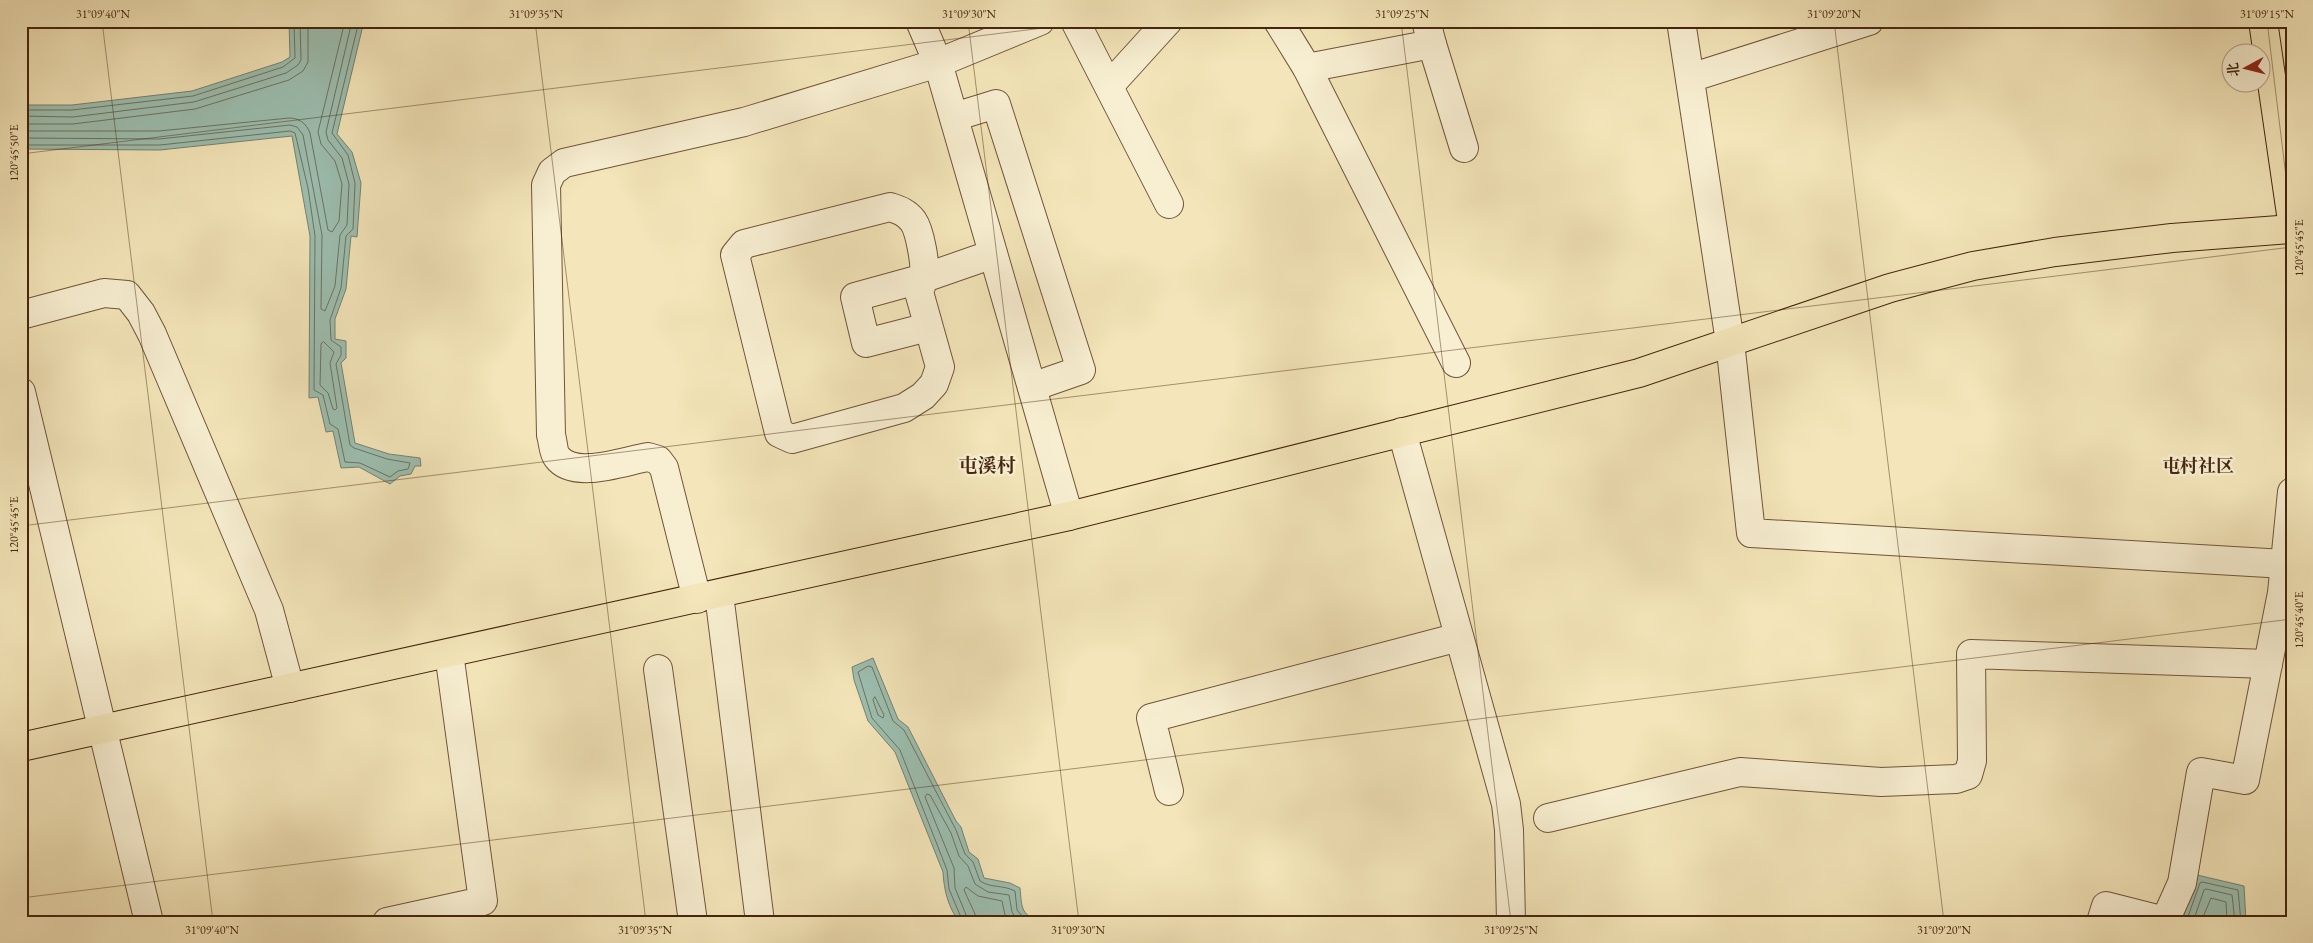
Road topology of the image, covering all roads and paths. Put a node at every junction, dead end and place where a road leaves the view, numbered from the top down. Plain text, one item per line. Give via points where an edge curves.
1 (920, 21) edge
2 (1040, 21) edge
3 (1075, 21) edge
4 (1168, 21) edge
5 (1278, 21) edge
6 (1681, 21) edge
7 (1869, 21) edge
8 (2263, 21) edge
9 (1429, 33) edge
10 (938, 63) junction
11 (1307, 68) junction
12 (1690, 78) junction
13 (1109, 86) junction
14 (954, 117) junction
15 (1464, 148) dead end
16 (1170, 204) dead end
17 (2292, 221) edge
18 (2292, 230) edge
19 (993, 254) junction
20 (924, 278) junction
21 (21, 315) edge
22 (928, 328) junction
23 (1730, 342) junction
24 (1456, 363) dead end
25 (1032, 387) junction
26 (22, 397) edge
27 (1402, 432) junction
28 (2292, 492) edge
29 (1069, 516) junction
30 (2285, 564) junction
31 (708, 596) junction
32 (1459, 637) junction
33 (448, 653) junction
34 (2268, 664) junction
35 (658, 669) dead end
36 (290, 688) junction
37 (104, 729) junction
38 (21, 747) edge
39 (1169, 791) dead end
40 (1548, 818) dead end
41 (484, 911) edge
42 (149, 922) edge
43 (387, 922) edge
44 (693, 922) edge
45 (760, 922) edge
46 (1511, 922) edge
47 (2101, 922) edge

1 - 10 street
2 - 10 street
3 - 13 street
4 - 13 street
5 - 11 street
6 - 12 street
7 - 12 street
8 - 17 main road
9 - 11 street
9 - 15 street
10 - 14 street
10 - 31 street via 744,122 564,163 552,172 546,185 551,435 556,456 566,466 582,470 648,457 658,460 664,468
11 - 24 street
12 - 23 street
13 - 16 street
14 - 19 street
14 - 25 street via 996,104 1081,370
18 - 23 main road via 2172,238 2054,252 1973,266 1890,288
19 - 20 street
19 - 25 street
20 - 22 street via 919,292
20 - 22 street via 854,297 866,343
20 - 22 street via 926,266 914,222 902,211 890,207 744,244 735,255 779,433 792,439 904,408 923,396 934,384 940,367
21 - 36 street via 104,293 127,295 141,313 269,610
23 - 27 main road via 1639,373
23 - 30 street via 1750,533
25 - 29 street
26 - 37 street
27 - 29 main road
27 - 32 street
28 - 30 street
29 - 31 main road
30 - 34 street
31 - 33 main road
31 - 45 street
32 - 39 street via 1150,718
32 - 46 street via 1506,804
33 - 36 main road
33 - 41 street
34 - 40 street via 1971,654 1972,760 1968,774 1956,779 1881,782 1740,772
34 - 47 street via 2245,780 2201,772 2182,883 2165,921 2106,906
35 - 44 street
36 - 37 main road
37 - 38 main road
37 - 42 street
41 - 43 street

